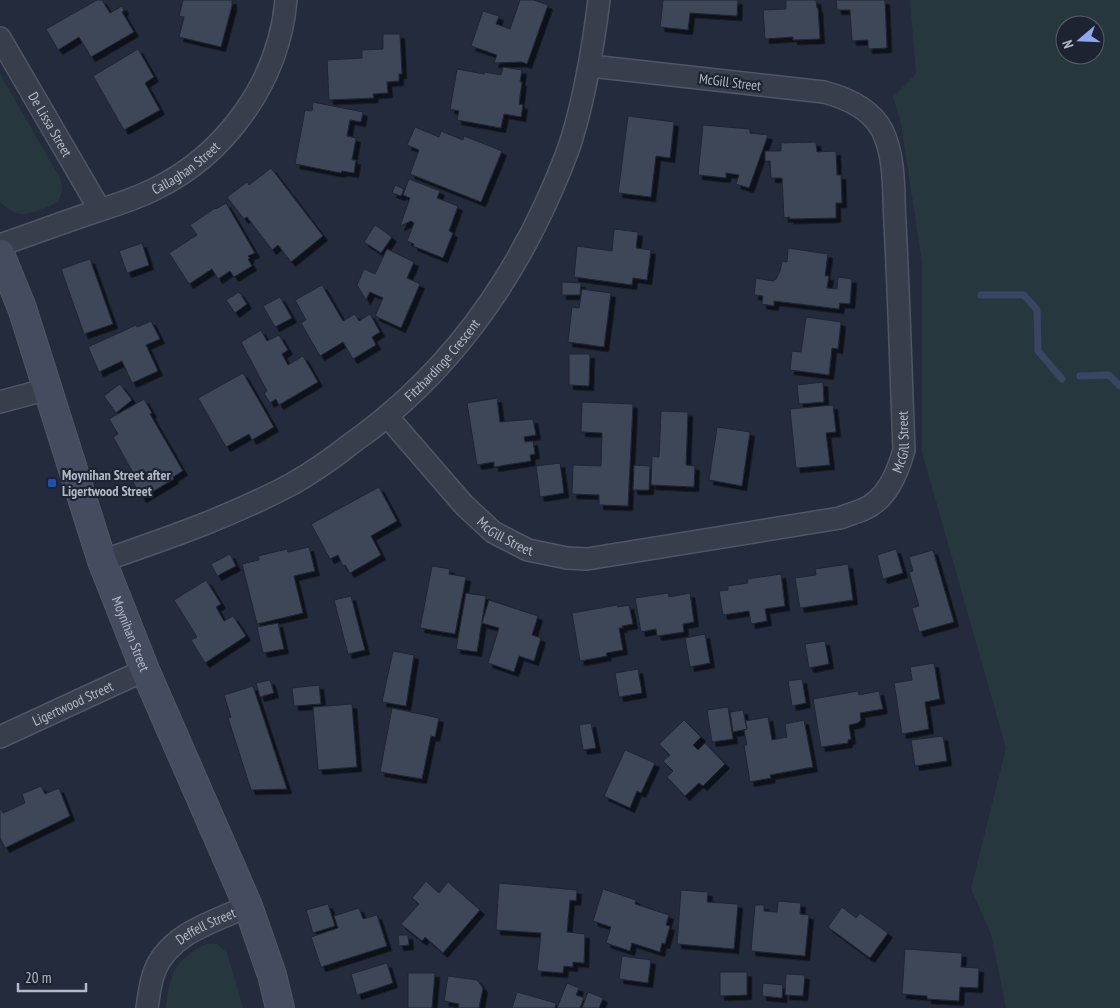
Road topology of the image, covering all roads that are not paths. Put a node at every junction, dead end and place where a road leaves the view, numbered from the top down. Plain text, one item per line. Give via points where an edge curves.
1 (286, 0) edge
2 (599, 0) edge
3 (0, 38) edge
4 (591, 66) junction
5 (100, 210) junction
6 (0, 245) edge
7 (0, 254) edge
8 (48, 389) junction
9 (0, 402) edge
10 (387, 416) junction
11 (102, 561) junction
12 (145, 670) junction
13 (0, 737) edge
14 (248, 906) junction
15 (147, 1008) edge
16 (280, 1008) edge

1 - 5 street, Callaghan Street via 276,49 258,93 230,132 195,165 154,190
2 - 4 street, Fitzhardinge Crescent
3 - 5 street, De Lissa Street
4 - 10 street, Fitzhardinge Crescent via 563,165 523,250 465,335 441,364
4 - 10 street, McGill Street via 824,92 858,104 876,121 891,154 896,247 904,450 891,485 874,503 840,518 587,559 567,558 528,550 493,532 464,505
5 - 6 street, Callaghan Street
7 - 8 street, Moynihan Street via 22,308
8 - 9 street
8 - 11 street, Moynihan Street
10 - 11 street, Fitzhardinge Crescent via 326,463 293,483 224,517
11 - 12 street, Moynihan Street
12 - 13 street, Ligertwood Street
12 - 14 street, Moynihan Street
14 - 15 street, Deffell Street via 185,935 167,950 155,970
14 - 16 street, Moynihan Street

